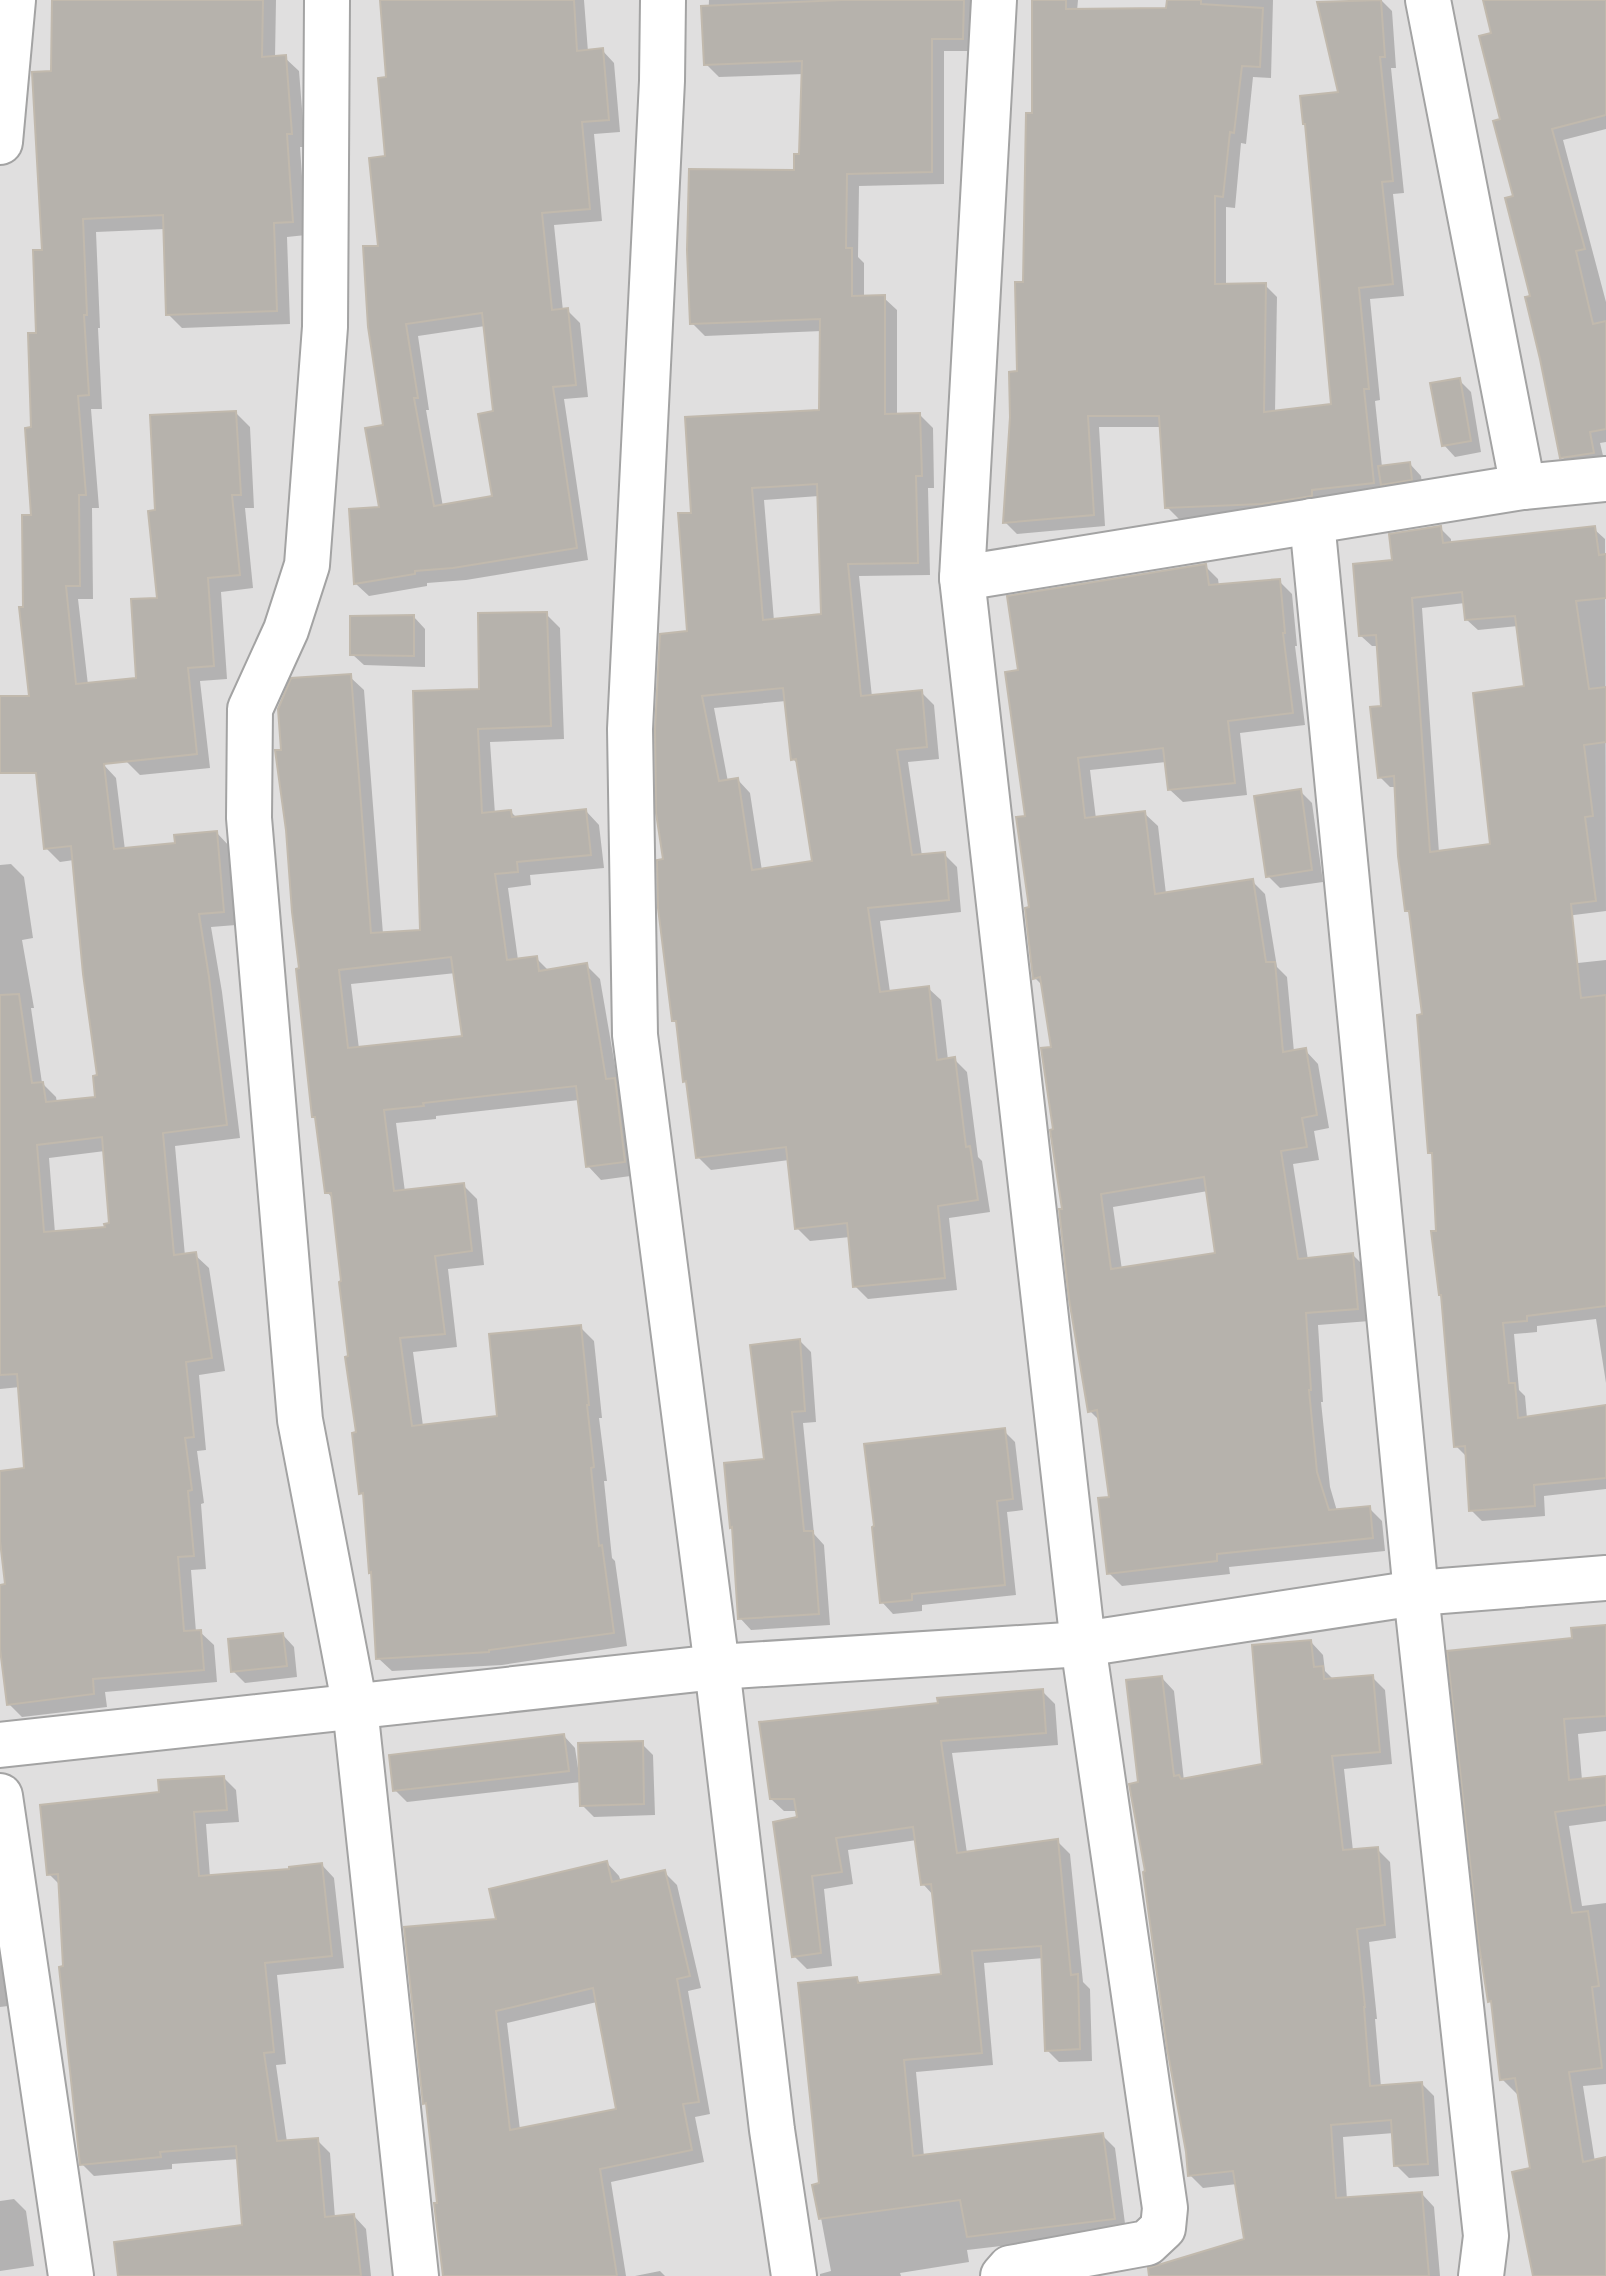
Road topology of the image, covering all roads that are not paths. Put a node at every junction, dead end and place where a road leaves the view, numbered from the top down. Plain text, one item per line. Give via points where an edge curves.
1 (327, 0) edge
2 (663, 0) edge
3 (994, 0) edge
4 (1428, 0) edge
5 (9, 8) edge
6 (0, 142) edge
7 (1606, 479) edge
8 (1523, 487) junction
9 (1312, 521) junction
10 (962, 578) junction
11 (1606, 1578) edge
12 (1416, 1593) junction
13 (1083, 1644) junction
14 (717, 1667) junction
15 (355, 1707) junction
16 (0, 1745) edge
17 (0, 1796) edge
18 (71, 2276) edge
19 (416, 2276) edge
20 (794, 2276) edge
21 (1003, 2276) edge
22 (1481, 2276) edge

1 - 15 street via 325,327 307,565 286,630 250,709 249,818 300,1420
2 - 14 street via 630,729 635,1035
3 - 10 street
4 - 8 street
5 - 6 street
7 - 8 street
8 - 9 street
9 - 10 street
9 - 12 street
10 - 13 street
11 - 12 street
12 - 13 street
12 - 22 street via 1486,2236
13 - 14 street
13 - 21 street via 1165,2208 1163,2228 1147,2243 1010,2268
14 - 15 street
14 - 20 street
15 - 16 street
15 - 19 street
17 - 18 street

